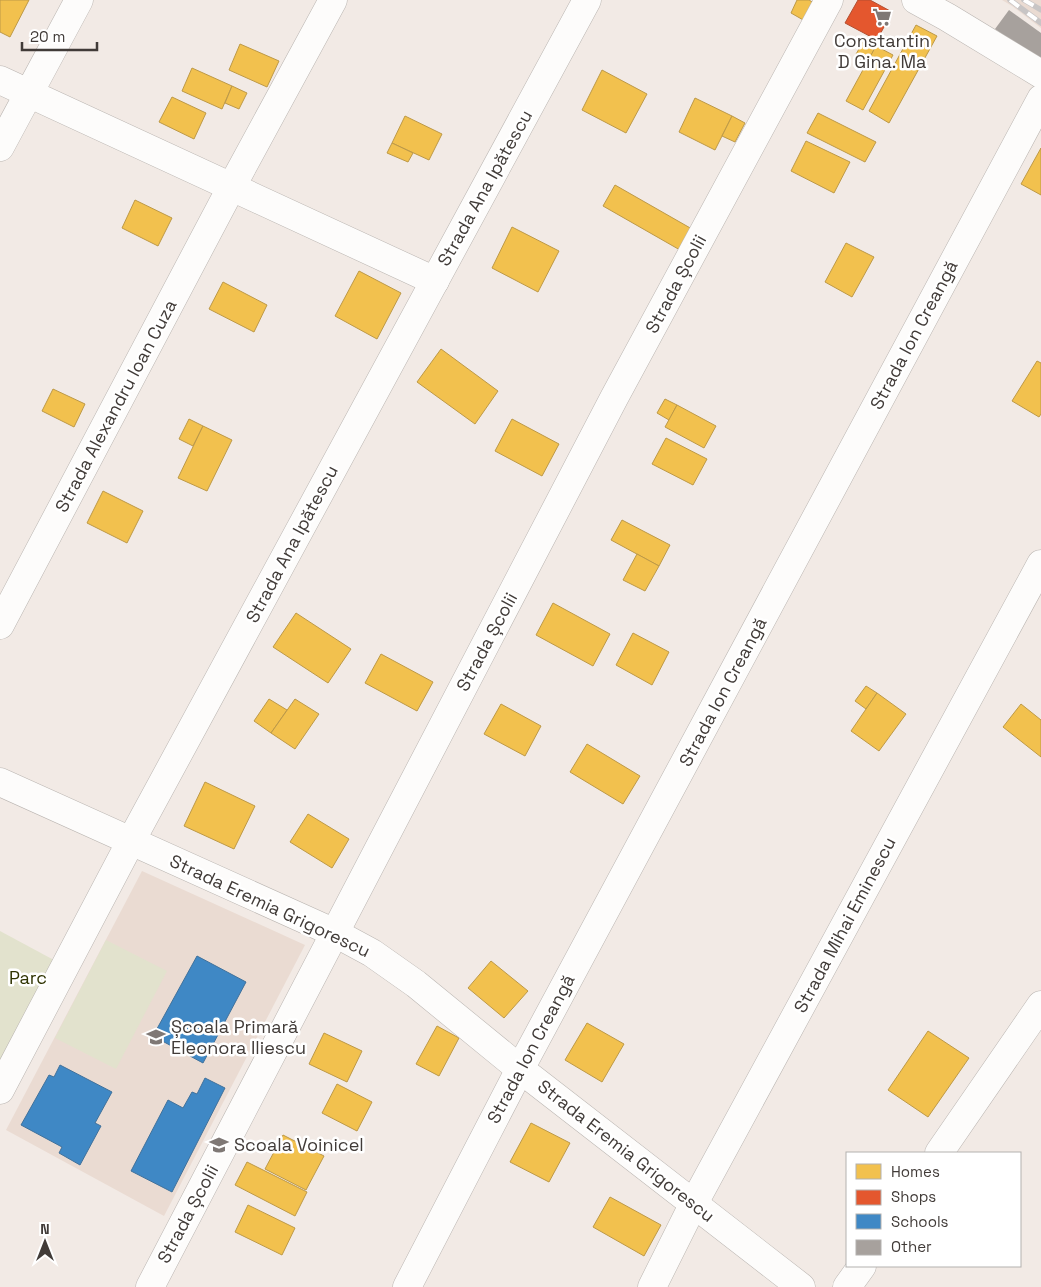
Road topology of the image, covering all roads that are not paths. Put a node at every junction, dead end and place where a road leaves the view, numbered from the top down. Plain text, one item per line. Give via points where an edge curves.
1 (79, 0) edge
2 (333, 0) edge
3 (587, 0) edge
4 (829, 0) edge
5 (916, 0) edge
6 (1041, 74) edge
7 (0, 80) edge
8 (28, 93) junction
9 (1041, 99) edge
10 (0, 146) edge
11 (232, 186) junction
12 (435, 281) junction
13 (1041, 564) edge
14 (0, 625) edge
15 (0, 782) edge
16 (131, 842) junction
17 (335, 934) junction
18 (1041, 1005) edge
19 (520, 1069) junction
20 (0, 1090) edge
21 (940, 1152) edge
22 (694, 1203) junction
23 (861, 1267) edge
24 (150, 1287) edge
25 (407, 1287) edge
26 (652, 1287) edge
27 (801, 1287) edge
28 (847, 1287) edge

1 - 8 street
2 - 11 street, Strada Alexandru Ioan Cuza
3 - 12 street, Strada Ana Ipătescu
4 - 17 street, Strada Școlii via 614,398
5 - 6 street
7 - 8 street
8 - 10 street
8 - 11 street
9 - 19 street, Strada Ion Creangă
11 - 12 street
11 - 14 street, Strada Alexandru Ioan Cuza
12 - 16 street, Strada Ana Ipătescu
13 - 22 street, Strada Mihai Eminescu
15 - 16 street, Strada Eremia Grigorescu
16 - 17 street, Strada Eremia Grigorescu
16 - 20 street, Strada Ana Ipătescu
17 - 19 street, Strada Eremia Grigorescu via 416,984
17 - 24 street, Strada Școlii
18 - 21 street
19 - 22 street, Strada Eremia Grigorescu
19 - 25 street, Strada Ion Creangă
22 - 26 street, Strada Mihai Eminescu
22 - 27 street, Strada Eremia Grigorescu
23 - 28 street

